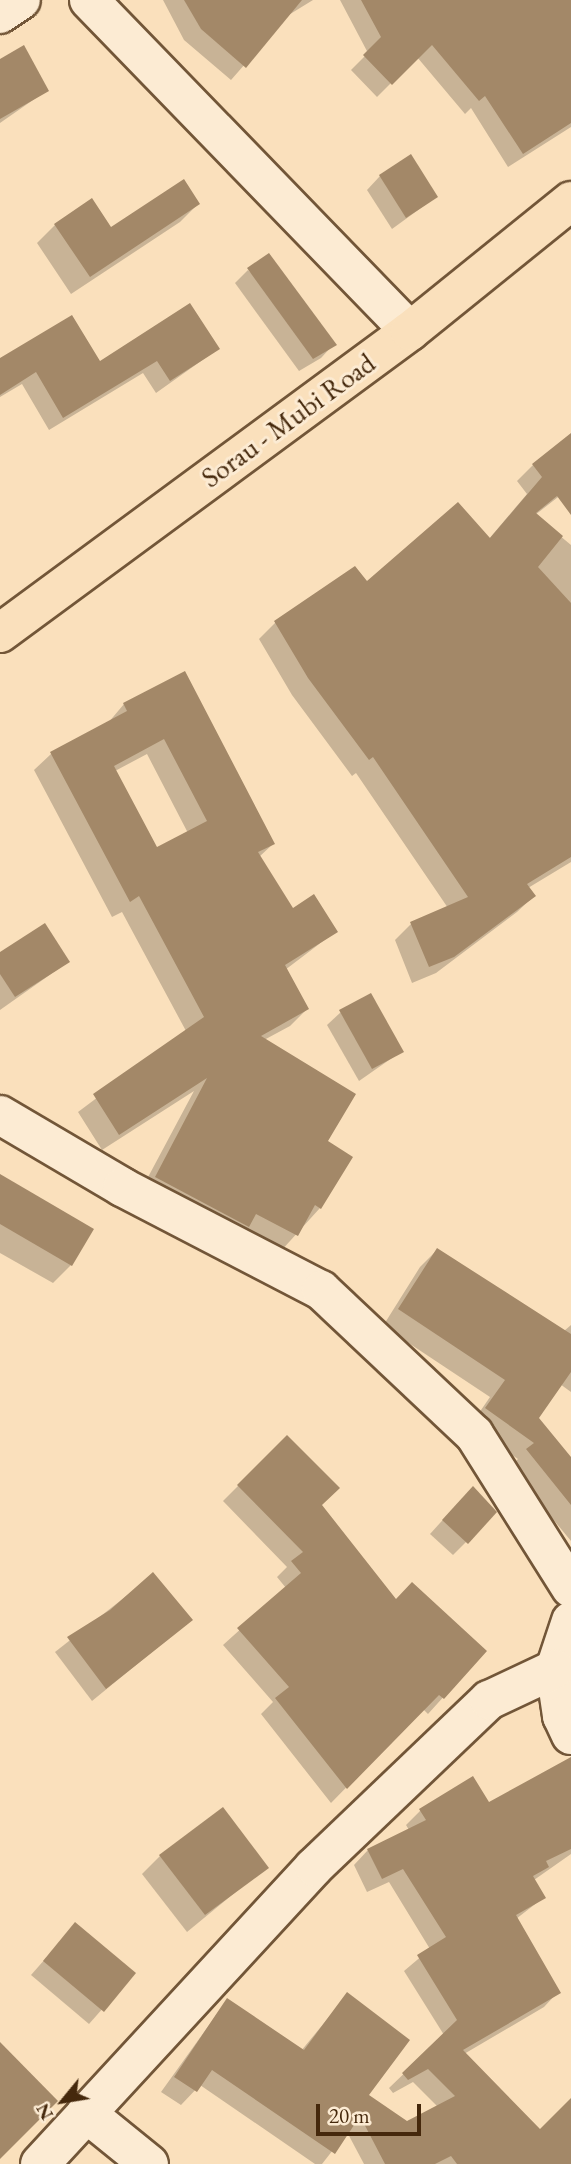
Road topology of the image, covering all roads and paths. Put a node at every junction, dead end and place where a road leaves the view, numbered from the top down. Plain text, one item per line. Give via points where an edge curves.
1 (21, 0) edge
2 (89, 0) edge
3 (0, 14) edge
4 (571, 201) edge
5 (410, 331) junction
6 (0, 633) edge
7 (0, 1115) edge
8 (571, 1588) edge
9 (571, 1621) edge
10 (555, 1669) junction
11 (571, 1735) edge
12 (86, 2113) junction
13 (40, 2164) edge
14 (149, 2164) edge

1 - 3 street
2 - 5 street
4 - 5 main road, Sorau - Mubi Road
5 - 6 main road, Sorau - Mubi Road
7 - 8 street via 122,1187 321,1290 474,1434
9 - 10 street
10 - 11 street via 562,1716
10 - 12 street via 489,1700 314,1867
12 - 13 street
12 - 14 street

